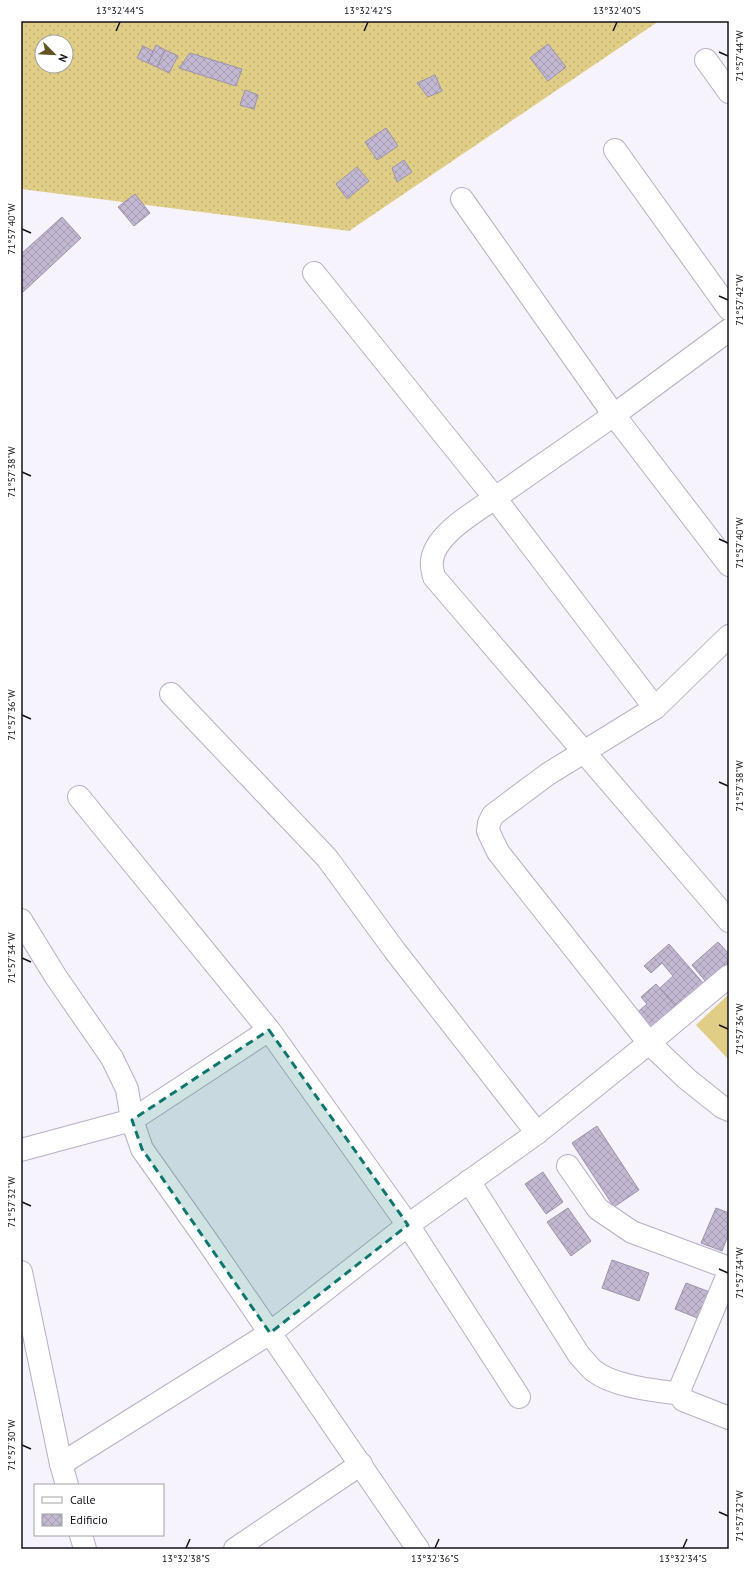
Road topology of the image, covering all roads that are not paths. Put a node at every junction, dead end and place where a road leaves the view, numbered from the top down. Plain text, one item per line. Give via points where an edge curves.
1 (706, 60) dead end
2 (729, 92) edge
3 (615, 150) dead end
4 (462, 199) dead end
5 (314, 273) dead end
6 (729, 309) edge
7 (729, 330) edge
8 (614, 415) junction
9 (495, 498) junction
10 (729, 565) edge
11 (729, 636) edge
12 (171, 694) dead end
13 (654, 708) junction
14 (584, 751) junction
15 (79, 797) dead end
16 (21, 920) edge
17 (729, 922) edge
18 (729, 976) edge
19 (269, 1030) junction
20 (649, 1043) junction
21 (729, 1110) edge
22 (132, 1120) junction
23 (537, 1133) junction
24 (21, 1150) edge
25 (568, 1166) dead end
26 (469, 1181) junction
27 (408, 1225) junction
28 (729, 1268) edge
29 (21, 1272) edge
30 (729, 1272) edge
31 (270, 1334) junction
32 (680, 1394) junction
33 (519, 1397) dead end
34 (729, 1418) edge
35 (61, 1464) junction
36 (361, 1464) junction
37 (67, 1484) edge
38 (81, 1536) edge
39 (85, 1549) edge
40 (235, 1549) edge
41 (418, 1549) edge

1 - 2 street
3 - 6 street
4 - 8 street
5 - 9 street
7 - 8 street
8 - 9 street
8 - 10 street
9 - 13 street
9 - 14 street via 454,527 439,542 432,561 434,577
11 - 13 street
12 - 23 street via 327,858 394,951
13 - 14 street
14 - 17 street
14 - 20 street via 493,815 488,831 498,852
15 - 19 street
16 - 22 street via 56,977 112,1058 127,1089
18 - 20 street
19 - 22 street
19 - 27 street
20 - 21 street via 687,1079
20 - 23 street
22 - 24 street
22 - 31 street via 142,1149
23 - 26 street
25 - 28 street via 598,1210 632,1232
26 - 27 street
26 - 32 street via 579,1354 594,1371 611,1380 632,1386
27 - 31 street
27 - 33 street
29 - 35 street
30 - 32 street via 681,1386
31 - 35 street
31 - 36 street
32 - 34 street via 682,1400
35 - 37 street
36 - 40 street
36 - 41 street
38 - 39 street

